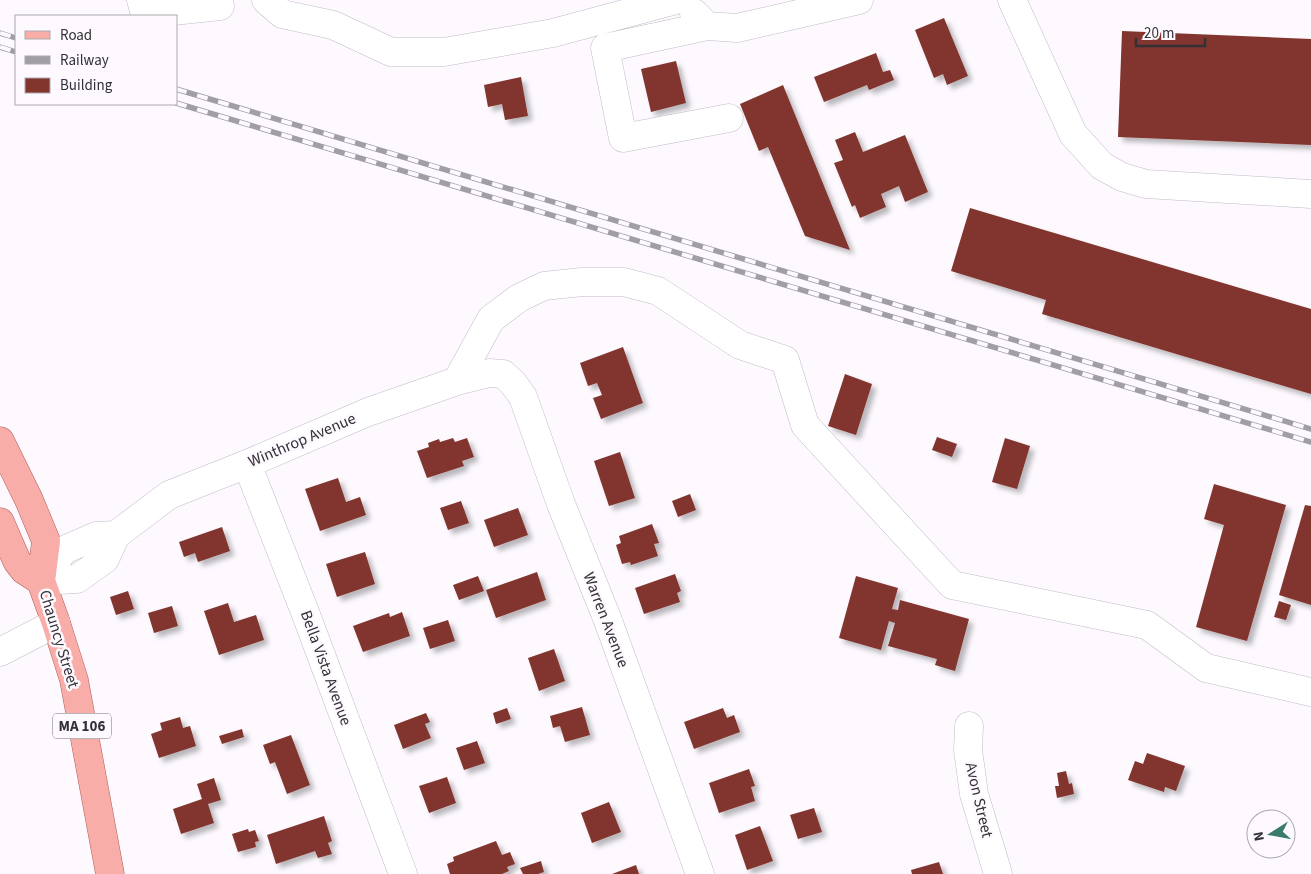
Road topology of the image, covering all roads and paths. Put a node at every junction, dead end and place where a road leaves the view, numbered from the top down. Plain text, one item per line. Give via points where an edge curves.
1 (141, 0) edge
2 (266, 0) edge
3 (676, 0) edge
4 (688, 0) edge
5 (859, 0) edge
6 (1012, 0) edge
7 (225, 2) edge
8 (707, 26) junction
9 (728, 118) dead end
10 (1311, 194) edge
11 (501, 374) joint
12 (457, 381) junction
13 (0, 441) edge
14 (247, 464) junction
15 (0, 522) edge
16 (41, 581) junction
17 (56, 623) junction
18 (0, 652) edge
19 (1311, 692) edge
20 (969, 726) dead end
21 (110, 874) edge
22 (403, 874) edge
23 (700, 874) edge
24 (998, 874) edge

1 - 7 street via 145,14
2 - 3 street via 282,14 333,25 391,52 444,52 553,33
4 - 8 street via 694,13
5 - 8 street via 737,28
6 - 10 street via 1073,134 1102,166 1122,178 1146,184
8 - 9 street via 605,48 623,138
11 - 12 street, Winthrop Avenue via 488,373
11 - 23 street, Warren Avenue via 514,383 524,397
12 - 14 street, Winthrop Avenue via 368,412
12 - 19 street via 491,320 519,298 544,286 624,282 658,292 740,345 784,360 805,425 952,585 1147,625 1206,668
13 - 16 main road, Chauncy Street / MA 106 via 46,541
14 - 16 street, Winthrop Avenue via 169,495 116,536 96,536 64,550
14 - 22 street, Bella Vista Avenue
15 - 16 main road, Chauncy Street via 17,561
16 - 17 main road, Chauncy Street / MA 106
17 - 18 street
17 - 21 main road, Chauncy Street / MA 106 via 74,680
20 - 24 street, Avon Street via 968,750 974,794

